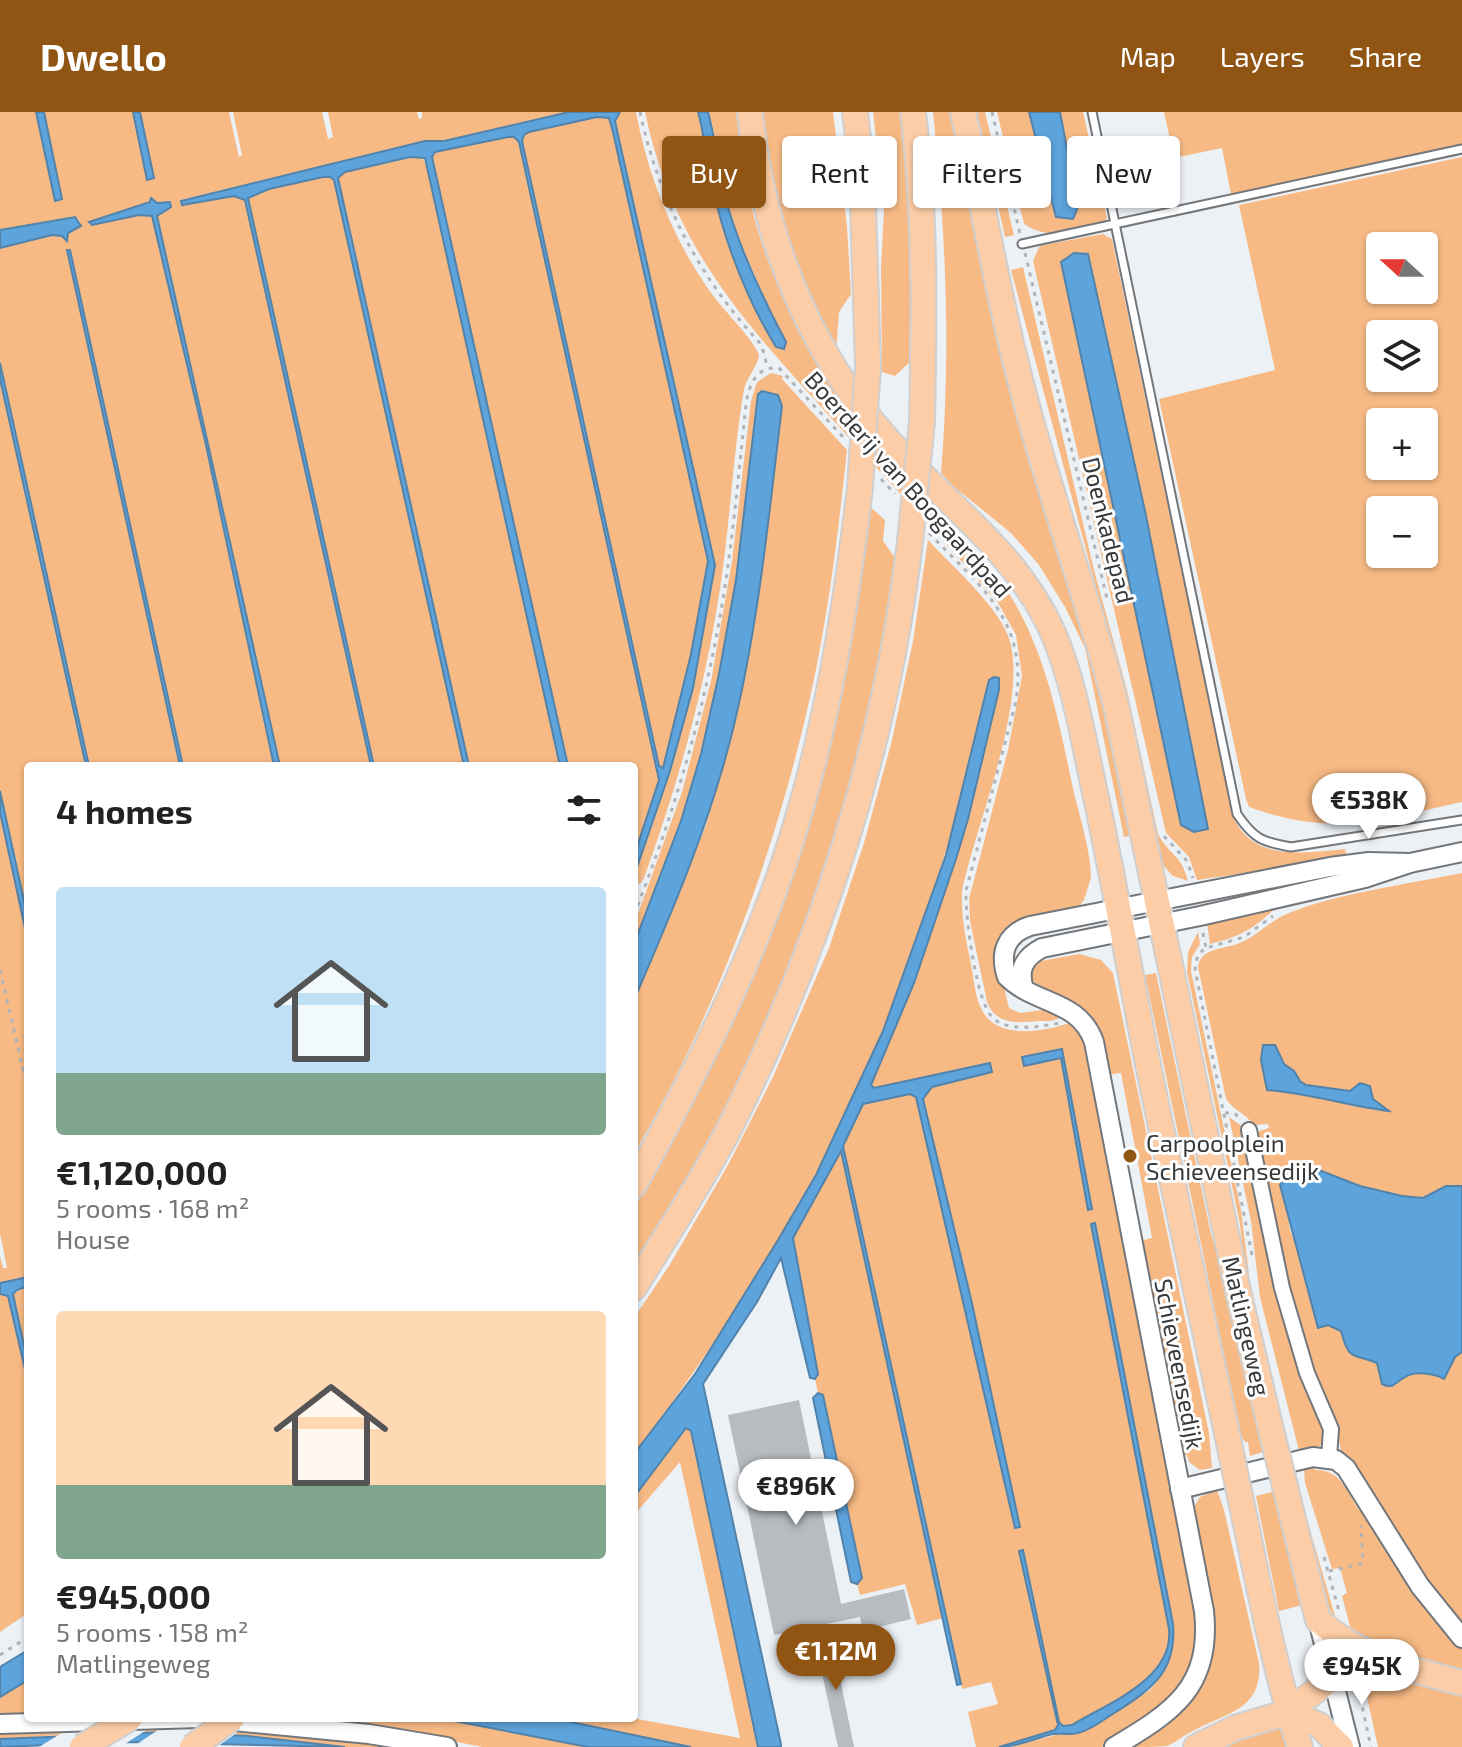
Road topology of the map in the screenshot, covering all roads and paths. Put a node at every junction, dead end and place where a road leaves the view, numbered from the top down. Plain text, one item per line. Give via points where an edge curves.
1 (640, 112) edge
2 (750, 112) edge
3 (855, 112) edge
4 (913, 112) edge
5 (963, 112) edge
6 (992, 112) edge
7 (1092, 112) edge
8 (1462, 149) edge
9 (1115, 223) junction
10 (1022, 244) junction
11 (767, 368) junction
12 (854, 448) dead end
13 (867, 479) junction
14 (895, 495) dead end
15 (918, 536) junction
16 (1109, 606) dead end
17 (1462, 820) edge
18 (1162, 833) dead end
19 (1462, 852) edge
20 (1410, 863) junction
21 (1196, 893) junction
22 (638, 905) edge
23 (1160, 912) junction
24 (1200, 916) junction
25 (1122, 920) junction
26 (0, 970) edge
27 (1024, 989) junction
28 (1077, 1014) junction
29 (24, 1074) edge
30 (1249, 1130) joint
31 (638, 1178) edge
32 (638, 1281) edge
33 (1329, 1458) junction
34 (1180, 1489) junction
35 (1369, 1505) junction
36 (1329, 1571) dead end
37 (1318, 1620) junction
38 (1462, 1638) edge
39 (24, 1640) edge
40 (0, 1655) edge
41 (1410, 1670) junction
42 (1333, 1677) junction
43 (1462, 1683) edge
44 (1288, 1712) junction
45 (67, 1722) edge
46 (123, 1722) edge
47 (226, 1722) edge
48 (245, 1722) edge
49 (0, 1724) edge
50 (82, 1747) edge
51 (192, 1747) edge
52 (447, 1747) edge
53 (1114, 1747) edge
54 (1196, 1747) edge
55 (1300, 1747) edge
56 (1341, 1747) edge
57 (1350, 1747) edge

1 - 11 path via 657,177 678,227 712,285 759,342
2 - 25 highway, Matlingeweg via 766,210 781,260 819,343 881,432 1017,570 1047,620 1074,696
3 - 13 highway, bridge via 862,173
4 - 15 highway, bridge via 925,298
5 - 23 highway, Matlingeweg via 1009,336 1108,677
6 - 10 path, Doenkadepad
7 - 9 lane
8 - 9 lane
9 - 10 lane
9 - 17 lane via 1237,814 1250,834 1291,847
10 - 16 path, Doenkadepad
11 - 12 path, Boerderij van Boogaardpad via 785,372
11 - 22 path via 748,388 725,584 702,705
13 - 14 path, Boerderij van Boogaardpad
13 - 31 highway via 831,675 790,843 693,1078
15 - 28 path, Boerderij van Boogaardpad via 996,605 1016,651 1016,701 966,891 983,1002 991,1017 1006,1025 1055,1024
15 - 32 highway via 870,758 828,899 727,1134
18 - 21 path via 1187,861
19 - 20 street
20 - 21 street via 1330,867
20 - 24 street
21 - 23 street
23 - 24 street
23 - 25 street
23 - 37 highway, Matlingeweg, bridge via 1235,1276
24 - 30 path via 1206,948 1198,954 1195,969 1225,1113 1234,1113
25 - 27 street via 1030,954 1022,970
25 - 27 street via 1030,926 1014,933 1005,948 1004,969
25 - 44 highway, Matlingeweg, bridge
26 - 29 path
27 - 28 street
28 - 34 street, Schieveensedijk via 1094,1042
30 - 33 street via 1288,1309 1331,1429
33 - 34 street via 1313,1457
33 - 35 street via 1346,1468
34 - 53 street, Schieveensedijk via 1204,1611 1204,1655 1179,1703
35 - 36 path via 1361,1513 1361,1564
35 - 38 street via 1420,1586
37 - 41 highway via 1332,1633
37 - 42 street, Matlingeweg
39 - 40 path
41 - 42 highway via 1362,1668
41 - 43 highway
42 - 44 highway
42 - 57 street, Matlingeweg
44 - 54 highway
44 - 55 highway, Matlingeweg
44 - 56 highway via 1319,1725
45 - 49 street
46 - 50 highway, bridge
47 - 51 highway, bridge
48 - 52 street

